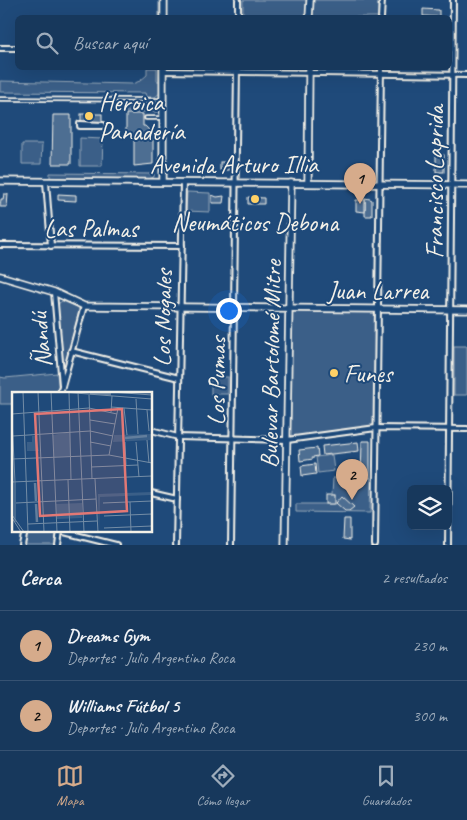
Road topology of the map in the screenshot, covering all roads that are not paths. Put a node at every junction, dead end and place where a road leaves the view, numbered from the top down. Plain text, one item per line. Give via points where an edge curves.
1 (164, 0) edge
2 (238, 0) edge
3 (310, 0) edge
4 (382, 0) edge
5 (453, 0) edge
6 (164, 15) edge
7 (238, 15) edge
8 (309, 15) edge
9 (382, 15) edge
10 (0, 48) edge
11 (15, 48) edge
12 (163, 70) edge
13 (237, 70) edge
14 (309, 70) edge
15 (381, 70) edge
16 (381, 74) junction
17 (452, 75) junction
18 (467, 75) edge
19 (0, 99) edge
20 (163, 100) junction
21 (146, 118) dead end
22 (163, 118) junction
23 (80, 125) dead end
24 (103, 126) dead end
25 (0, 181) edge
26 (46, 182) junction
27 (163, 182) junction
28 (183, 182) junction
29 (236, 183) junction
30 (292, 183) junction
31 (308, 183) junction
32 (380, 184) junction
33 (451, 184) junction
34 (467, 185) edge
35 (0, 245) edge
36 (51, 246) junction
37 (182, 246) junction
38 (0, 276) edge
39 (54, 292) junction
40 (84, 306) junction
41 (180, 307) junction
42 (234, 307) junction
43 (289, 308) junction
44 (378, 309) junction
45 (450, 309) junction
46 (467, 310) edge
47 (71, 351) junction
48 (179, 378) junction
49 (62, 386) junction
50 (60, 392) edge
51 (376, 428) junction
52 (450, 429) junction
53 (467, 429) edge
54 (152, 430) edge
55 (178, 437) junction
56 (232, 438) junction
57 (287, 440) junction
58 (152, 493) edge
59 (177, 500) junction
60 (26, 532) edge
61 (60, 532) edge
62 (64, 532) edge
63 (22, 545) edge
64 (58, 545) edge
65 (116, 545) edge
66 (176, 545) edge
67 (231, 545) edge
68 (285, 545) edge
69 (375, 545) edge
70 (448, 545) edge

1 - 6 street
2 - 7 street
3 - 8 street
4 - 9 street
5 - 17 street, Francisco Laprida
10 - 11 street
12 - 20 street
13 - 14 street
13 - 29 street, Los Pumas
14 - 16 street
14 - 31 street
15 - 16 street
16 - 17 street
16 - 32 street
17 - 18 street
17 - 33 street, Francisco Laprida
19 - 20 lane
20 - 22 street
21 - 22 lane
22 - 27 street
23 - 24 street
25 - 26 street, Avenida Arturo Illia
26 - 27 street, Avenida Arturo Illia
26 - 36 street
27 - 28 street, Avenida Arturo Illia
28 - 29 street, Avenida Arturo Illia
28 - 37 street, Los Nogales
29 - 30 street, Avenida Arturo Illia
29 - 42 street, Los Pumas
30 - 31 street, Avenida Arturo Illia
30 - 43 street, Bulevar Bartolomé Mitre
31 - 32 street, Avenida Arturo Illia
32 - 33 street, Avenida Arturo Illia
32 - 44 street
33 - 34 street, Avenida Arturo Illia
33 - 45 street, Francisco Laprida
35 - 36 street, Las Palmas
36 - 37 street, Las Palmas
37 - 41 street, Los Nogales
38 - 39 street
39 - 40 street
39 - 49 street, Ñandú
40 - 41 street, Juan Larrea
40 - 47 street
41 - 42 street, Juan Larrea
41 - 48 street, Los Nogales
42 - 43 street, Juan Larrea
42 - 56 street, Los Pumas
43 - 44 street, Juan Larrea
43 - 57 street, Bulevar Bartolomé Mitre
44 - 45 street, Juan Larrea
44 - 51 street
45 - 46 street, Juan Larrea
45 - 52 street, Francisco Laprida
47 - 48 street
47 - 49 street
48 - 55 street, Los Nogales
49 - 50 street
51 - 52 street
51 - 57 street
51 - 69 street
52 - 53 street
52 - 70 street, Francisco Laprida
54 - 55 street
55 - 56 street
55 - 59 street, Los Nogales
56 - 57 street
56 - 67 street, Los Pumas
57 - 68 street, Bulevar Bartolomé Mitre
58 - 59 street
59 - 66 street, Los Nogales
60 - 63 street
61 - 64 street
62 - 65 street

